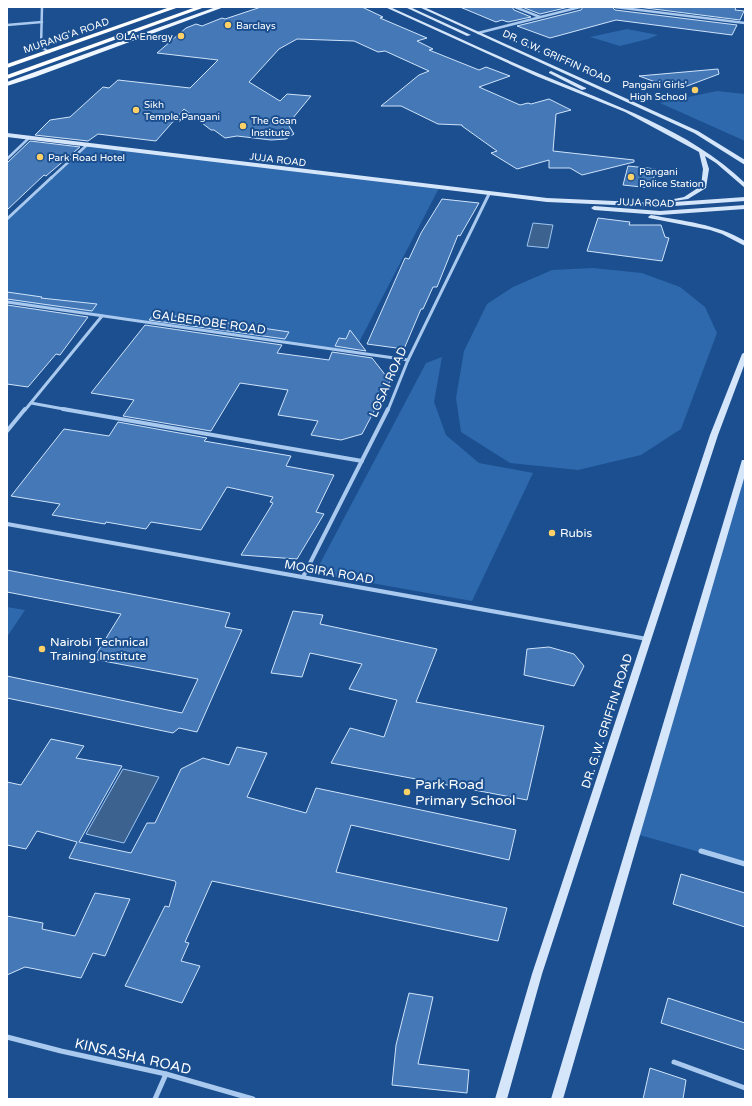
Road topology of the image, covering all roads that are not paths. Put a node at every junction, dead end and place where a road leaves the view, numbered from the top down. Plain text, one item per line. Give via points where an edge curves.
1 (42, 7) edge
2 (176, 7) edge
3 (202, 7) edge
4 (221, 7) edge
5 (388, 7) edge
6 (407, 7) edge
7 (421, 7) edge
8 (515, 7) edge
9 (580, 7) edge
10 (615, 7) edge
11 (540, 17) junction
12 (42, 22) junction
13 (745, 23) edge
14 (7, 25) edge
15 (478, 32) junction
16 (49, 52) junction
17 (7, 66) edge
18 (551, 72) junction
19 (7, 77) edge
20 (7, 84) edge
21 (641, 106) junction
22 (625, 111) junction
23 (7, 135) edge
24 (30, 137) junction
25 (88, 144) junction
26 (699, 150) junction
27 (736, 156) junction
28 (7, 159) edge
29 (745, 159) edge
30 (745, 163) edge
31 (745, 186) edge
32 (488, 194) junction
33 (745, 199) edge
34 (547, 200) junction
35 (660, 205) junction
36 (745, 207) edge
37 (624, 211) junction
38 (7, 219) edge
39 (745, 244) edge
40 (7, 302) edge
41 (102, 316) junction
42 (745, 354) edge
43 (408, 360) junction
44 (31, 403) junction
45 (7, 431) edge
46 (362, 461) junction
47 (745, 462) edge
48 (7, 524) edge
49 (303, 577) junction
50 (647, 639) junction
51 (701, 852) dead end
52 (745, 864) edge
53 (7, 1037) edge
54 (674, 1062) dead end
55 (166, 1074) junction
56 (745, 1088) edge
57 (156, 1099) edge
58 (253, 1099) edge
59 (501, 1099) edge
60 (557, 1099) edge

1 - 12 street
2 - 16 highway, MURANG'A ROAD
3 - 19 highway, MURANG'A ROAD
4 - 20 main road
5 - 22 main road, DR. G.W. GRIFFIN ROAD
6 - 18 main road
7 - 15 main road, DR. G.W. GRIFFIN ROAD
8 - 11 street
9 - 11 street
10 - 13 street
11 - 15 street
12 - 14 street
12 - 16 street via 41,47
15 - 21 main road, DR. G.W. GRIFFIN ROAD
16 - 17 highway, MURANG'A ROAD
18 - 21 main road
18 - 22 main road, DR. G.W. GRIFFIN ROAD
21 - 27 main road, DR. G.W. GRIFFIN ROAD via 696,132
22 - 26 main road, DR. G.W. GRIFFIN ROAD
23 - 24 main road, JUJA ROAD
24 - 25 main road, JUJA ROAD
24 - 28 street
25 - 32 main road, JUJA ROAD
25 - 38 street
26 - 31 main road, DR. G.W. GRIFFIN ROAD via 727,169
26 - 35 main road via 705,159 704,187 686,198
27 - 29 main road
27 - 30 main road, DR. G.W. GRIFFIN ROAD
32 - 34 main road, JUJA ROAD
32 - 43 street, LOSAI ROAD
33 - 35 main road, JUJA ROAD
34 - 35 main road, JUJA ROAD
34 - 37 main road, JUJA ROAD
36 - 37 main road, JUJA ROAD via 686,212
37 - 39 main road via 704,227
40 - 41 street, GALBEROBE ROAD
41 - 43 street, GALBEROBE ROAD
41 - 44 street
42 - 50 main road, DR. G.W. GRIFFIN ROAD via 714,435
43 - 46 street, LOSAI ROAD via 388,409
44 - 45 street
44 - 46 street
46 - 49 street, LOSAI ROAD
47 - 60 main road
48 - 49 street, MOGIRA ROAD
49 - 50 street, MOGIRA ROAD
50 - 59 main road, DR. G.W. GRIFFIN ROAD via 537,974
51 - 52 street
53 - 55 street, KINSASHA ROAD
54 - 56 street
55 - 57 street
55 - 58 street, KINSASHA ROAD

